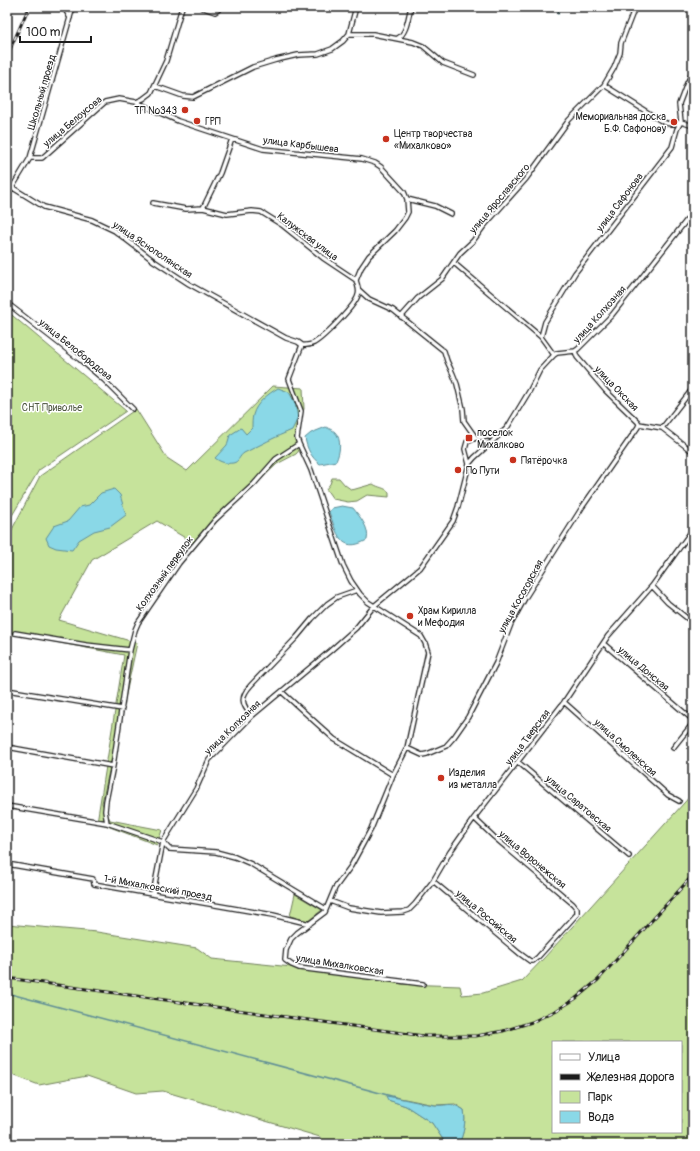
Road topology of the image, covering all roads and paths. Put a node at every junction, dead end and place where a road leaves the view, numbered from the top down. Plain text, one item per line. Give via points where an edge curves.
1 (60, 7) edge
2 (73, 7) edge
3 (182, 7) edge
4 (201, 7) edge
5 (220, 7) edge
6 (356, 7) edge
7 (411, 7) edge
8 (635, 7) edge
9 (70, 18) junction
10 (349, 34) junction
11 (397, 38) junction
12 (693, 72) edge
13 (474, 75) dead end
14 (604, 85) junction
15 (155, 86) junction
16 (136, 102) junction
17 (681, 122) junction
18 (693, 126) edge
19 (232, 139) junction
20 (30, 158) junction
21 (13, 188) junction
22 (7, 196) edge
23 (407, 200) junction
24 (153, 203) dead end
25 (203, 208) junction
26 (693, 212) edge
27 (451, 214) dead end
28 (689, 217) junction
29 (693, 220) edge
30 (454, 263) junction
31 (356, 280) junction
32 (359, 290) junction
33 (7, 303) edge
34 (401, 316) junction
35 (541, 338) junction
36 (302, 345) junction
37 (575, 351) junction
38 (554, 355) junction
39 (693, 388) edge
40 (133, 409) dead end
41 (639, 424) junction
42 (662, 428) junction
43 (499, 435) junction
44 (475, 437) junction
45 (298, 444) junction
46 (693, 452) edge
47 (469, 464) junction
48 (693, 529) edge
49 (652, 586) junction
50 (357, 590) junction
51 (374, 606) junction
52 (693, 623) edge
53 (15, 632) dead end
54 (604, 644) junction
55 (130, 650) junction
56 (7, 690) edge
57 (282, 692) junction
58 (564, 702) junction
59 (122, 709) junction
60 (252, 716) junction
61 (693, 721) edge
62 (7, 747) edge
63 (407, 748) junction
64 (672, 748) dead end
65 (518, 762) junction
66 (113, 766) junction
67 (393, 775) junction
68 (678, 801) dead end
69 (7, 806) edge
70 (474, 818) junction
71 (107, 823) junction
72 (163, 842) junction
73 (629, 856) dead end
74 (7, 864) edge
75 (433, 880) junction
76 (153, 894) junction
77 (330, 901) junction
78 (326, 909) junction
79 (310, 924) junction
80 (532, 962) joint
81 (423, 984) dead end

1 - 9 street
2 - 9 street, Школьный проезд
3 - 15 street via 166,61
4 - 5 street via 215,12
6 - 10 street
7 - 11 street via 405,30
8 - 14 street, улица Ярославского via 621,43 620,53
9 - 20 street, Школьный проезд
10 - 11 street
10 - 15 street via 336,46 318,54 298,55 253,67 193,97
11 - 13 street via 418,44 442,63
12 - 17 street, улица Сафонова via 679,104
14 - 17 street via 663,122
14 - 30 street, улица Ярославского via 569,120 526,179
15 - 16 street via 151,93
16 - 19 street, улица Карбышева via 178,121
16 - 20 street, улица Белоусова via 119,99 105,102 42,158
17 - 18 street
17 - 35 street, улица Сафонова via 672,147 572,277 545,322
19 - 23 street, улица Карбышева via 263,149 355,158 371,162 383,169 403,190
19 - 25 street via 220,173
20 - 21 street, Школьный проезд
21 - 22 street, Школьный проезд
21 - 36 street, улица Яснополянская via 44,207 92,220 115,231 154,261 206,294
23 - 27 street via 434,206
23 - 31 street via 408,210 405,218 369,256
24 - 25 street, Калужская улица via 186,209
25 - 31 street, Калужская улица via 227,214 252,211 264,214
26 - 28 street, улица Колхозная
28 - 29 street
28 - 37 street, улица Колхозная via 612,315
30 - 34 street, улица Ярославского via 442,279
30 - 35 street
31 - 32 street
32 - 34 street via 369,299
32 - 36 street via 357,298 346,313 330,329 315,342
33 - 40 street, улица Белобородова via 104,380
34 - 44 street via 445,353 457,384 464,421
35 - 38 street
36 - 45 street via 289,379 301,411
37 - 38 street, улица Колхозная
37 - 41 street, улица Окская via 577,357 606,391
38 - 43 street via 540,370 509,424
39 - 42 street
41 - 42 street, улица Окская
41 - 63 street, улица Косогорская via 525,598 511,624 496,663 454,738 444,747 427,754 422,755
42 - 46 street, улица Окская
43 - 44 street
43 - 47 street
44 - 47 street via 463,446
45 - 50 street via 311,470 343,565
45 - 55 street, Колхозный переулок via 276,459 254,484 222,512 179,563 138,623
47 - 51 street, улица Колхозная via 453,521 420,568
48 - 49 street, улица Тверская
49 - 52 street
49 - 54 street, улица Тверская via 608,636
50 - 51 street
50 - 60 street via 337,597 327,604 247,689 243,701
51 - 57 street, улица Колхозная via 352,631
51 - 63 street via 416,631 427,647 428,654
53 - 55 street
54 - 58 street, улица Тверская
54 - 61 street, улица Донская
55 - 59 street, Колхозный переулок
56 - 59 street
57 - 60 street, улица Колхозная
57 - 67 street via 334,739
58 - 65 street, улица Тверская
58 - 68 street, улица Смоленская via 668,795
59 - 66 street, Колхозный переулок
60 - 72 street, улица Колхозная via 207,762 196,789
61 - 64 street
62 - 66 street
63 - 67 street
65 - 70 street, улица Тверская
65 - 73 street, улица Саратовская
66 - 71 street, Колхозный переулок via 105,810
67 - 77 street via 371,829 351,866 335,888
69 - 71 street
70 - 75 street, улица Тверская
70 - 80 street, улица Воронежская via 577,909 576,914
71 - 72 street
72 - 76 street, улица Колхозная
72 - 78 street via 169,848 216,852 242,860
74 - 76 street, 1-й Михалковский проезд via 93,879 94,884
75 - 77 street, улица Тверская via 411,908 400,913 371,912
75 - 80 street, улица Российская
76 - 79 street, 1-й Михалковский проезд
77 - 78 street, улица Михалковская
78 - 79 street, улица Михалковская
79 - 81 street, улица Михалковская via 288,944 285,960 292,965

